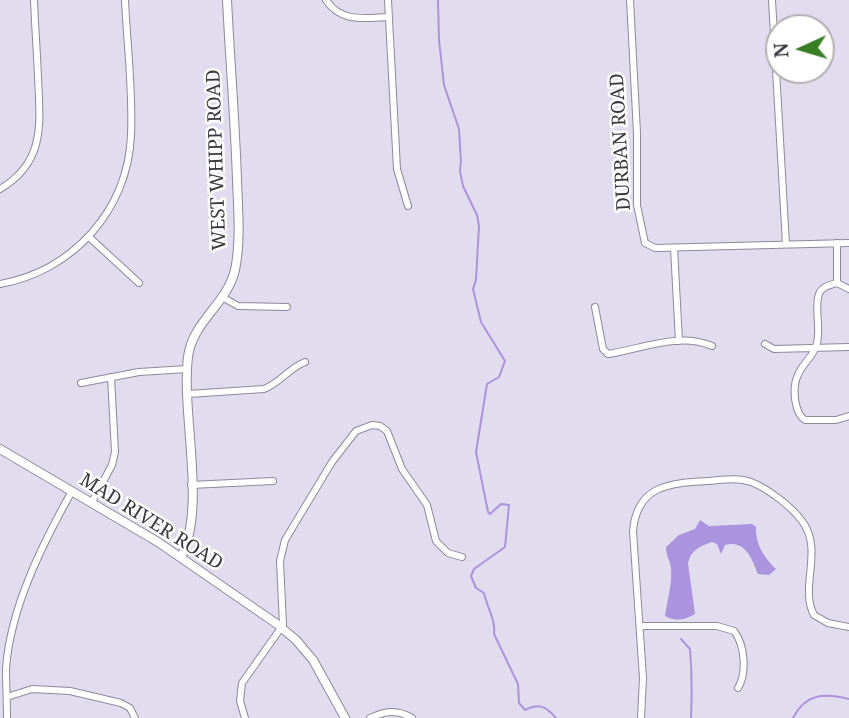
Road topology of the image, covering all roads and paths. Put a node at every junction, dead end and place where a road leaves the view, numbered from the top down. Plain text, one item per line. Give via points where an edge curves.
1 (34, 0) edge
2 (125, 0) edge
3 (227, 0) edge
4 (326, 0) edge
5 (388, 0) edge
6 (630, 0) edge
7 (772, 0) edge
8 (388, 17) junction
9 (0, 189) edge
10 (408, 206) dead end
11 (89, 237) junction
12 (837, 243) junction
13 (849, 243) edge
14 (786, 244) junction
15 (674, 248) junction
16 (139, 283) dead end
17 (837, 283) junction
18 (0, 284) edge
19 (849, 289) edge
20 (222, 297) junction
21 (287, 307) dead end
22 (595, 307) dead end
23 (679, 341) junction
24 (765, 344) dead end
25 (712, 345) dead end
26 (849, 347) edge
27 (816, 348) junction
28 (305, 362) dead end
29 (187, 369) junction
30 (111, 377) junction
31 (81, 383) dead end
32 (188, 394) junction
33 (849, 416) edge
34 (0, 449) edge
35 (273, 481) dead end
36 (191, 485) junction
37 (72, 491) junction
38 (92, 502) junction
39 (181, 557) junction
40 (462, 557) dead end
41 (640, 626) junction
42 (849, 627) edge
43 (282, 628) junction
44 (738, 688) dead end
45 (7, 697) junction
46 (8, 718) edge
47 (135, 718) edge
48 (244, 718) edge
49 (345, 718) edge
50 (370, 718) edge
51 (412, 718) edge
52 (641, 718) edge

1 - 9 street via 39,135 26,166
2 - 11 street via 129,156 116,197
3 - 20 street, WEST WHIPP ROAD via 238,234 234,271
4 - 8 street via 337,13 350,17
5 - 8 street
6 - 15 street, DURBAN ROAD via 642,238 651,247
7 - 14 street
8 - 10 street via 397,169
11 - 16 street
11 - 18 street via 49,268
12 - 13 street, DURBAN ROAD
12 - 14 street, DURBAN ROAD
12 - 17 street
14 - 15 street, DURBAN ROAD
15 - 23 street
17 - 19 street
17 - 27 street via 820,293
20 - 21 street via 238,306
20 - 29 street, WEST WHIPP ROAD via 196,332
22 - 23 street via 608,354
23 - 25 street
24 - 27 street via 774,349
26 - 27 street
27 - 33 street via 797,377 798,413 805,420
28 - 32 street via 264,389
29 - 30 street
29 - 32 street, WEST WHIPP ROAD
30 - 31 street
30 - 38 street via 115,452
32 - 36 street, WEST WHIPP ROAD
34 - 37 street, MAD RIVER ROAD
35 - 36 street
36 - 39 street, WEST WHIPP ROAD via 189,533
37 - 38 street, MAD RIVER ROAD
37 - 45 street via 42,548 20,608 9,646
38 - 39 street, MAD RIVER ROAD
39 - 43 street, MAD RIVER ROAD
40 - 43 street via 448,553 436,541 427,505 402,468 387,432 376,425 366,426 343,446 285,540 280,561
41 - 42 street via 633,531 643,502 668,484 736,479 761,487 804,523 811,542 811,609 823,621
41 - 44 street via 717,626 734,631 742,647 743,673
41 - 52 street
43 - 48 street via 242,683
43 - 49 street, MAD RIVER ROAD via 313,660
45 - 46 street
45 - 47 street via 32,689 70,691 121,703
50 - 51 street via 389,711

